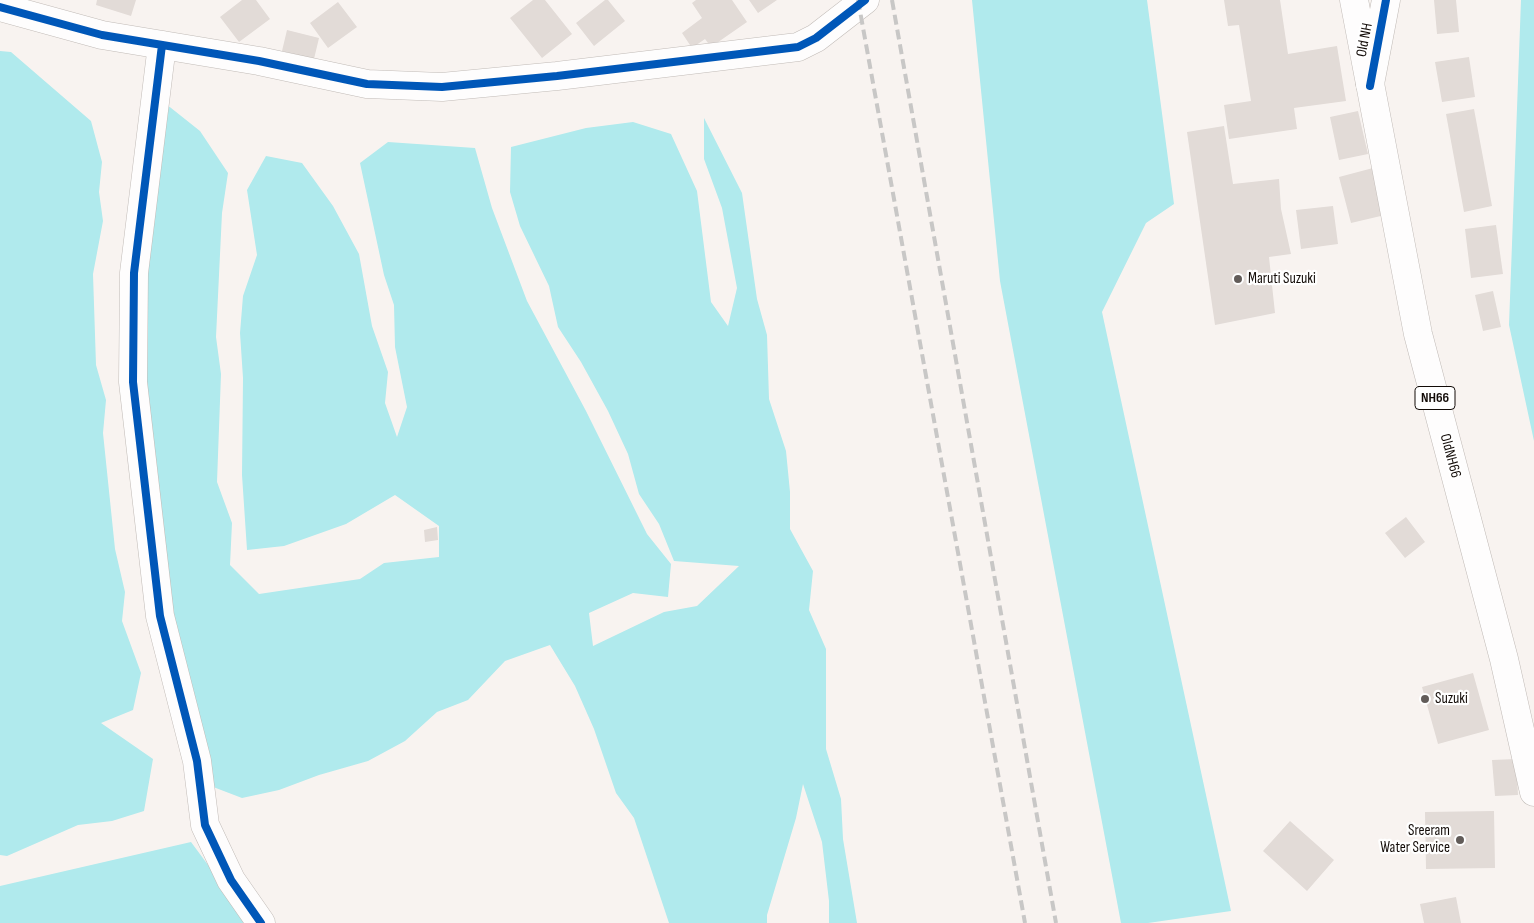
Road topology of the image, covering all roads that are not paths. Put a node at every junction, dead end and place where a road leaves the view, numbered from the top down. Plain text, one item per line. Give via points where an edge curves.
1 (865, 0) edge
2 (1354, 0) edge
3 (1386, 0) edge
4 (0, 7) edge
5 (162, 45) junction
6 (1370, 86) junction
7 (1534, 792) edge
8 (261, 923) edge

1 - 5 street via 816,38 798,46 442,87 367,84
2 - 6 street, OldNH66 / NH66
3 - 6 street, Old NH
4 - 5 street via 102,35
5 - 8 street via 134,273 133,382 160,616 197,760 205,825 232,880
6 - 7 street, OldNH66 / NH66 via 1418,334 1504,659

